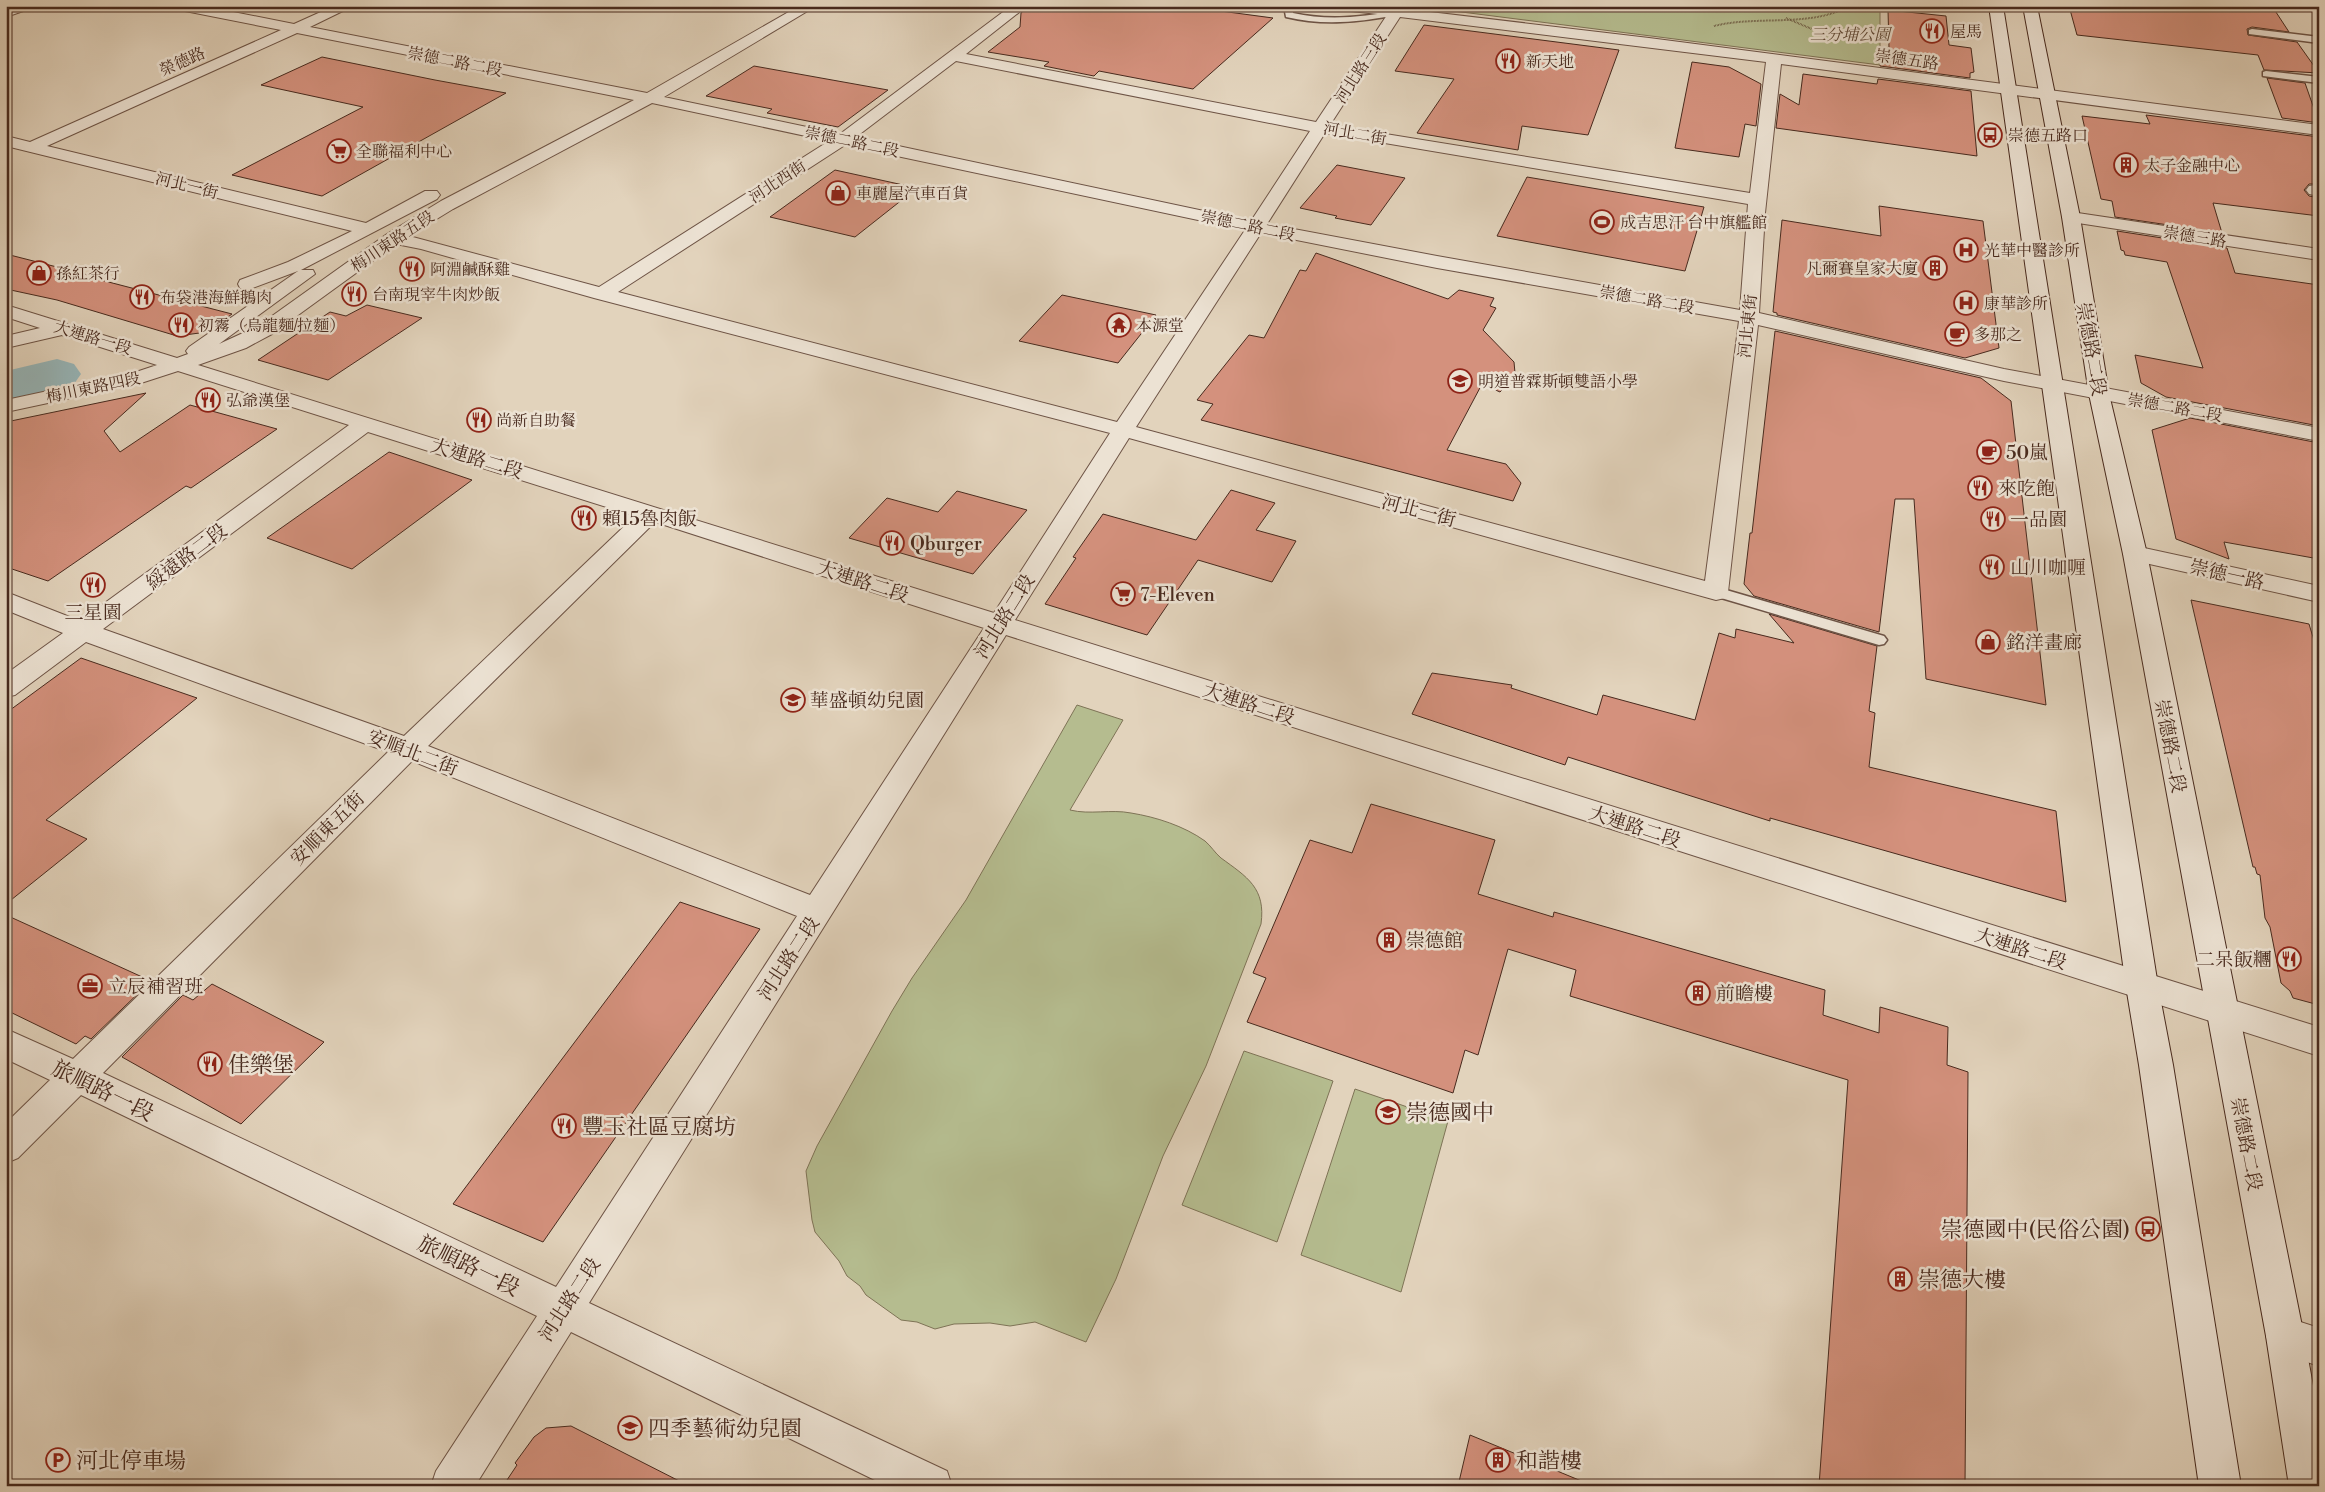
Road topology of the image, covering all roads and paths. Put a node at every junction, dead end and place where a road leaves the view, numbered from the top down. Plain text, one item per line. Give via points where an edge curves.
1 (24, 6) edge
2 (180, 6) edge
3 (346, 6) edge
4 (782, 6) edge
5 (809, 6) edge
6 (1020, 6) edge
7 (1288, 6) edge
8 (1850, 6) edge
9 (1996, 6) edge
10 (2030, 6) edge
11 (1348, 7) edge
12 (1398, 10) edge
13 (6, 14) edge
14 (1785, 18) junction
15 (1712, 26) dead end
16 (297, 29) junction
17 (2252, 32) dead end
18 (2319, 40) edge
19 (1842, 42) dead end
20 (696, 55) dead end
21 (954, 56) junction
22 (1774, 60) junction
23 (2266, 74) dead end
24 (2319, 80) edge
25 (647, 90) junction
26 (2009, 91) junction
27 (623, 94) junction
28 (2048, 95) junction
29 (602, 105) dead end
30 (1321, 128) junction
31 (2319, 130) edge
32 (843, 138) junction
33 (6, 141) edge
34 (32, 147) junction
35 (443, 188) dead end
36 (1758, 200) junction
37 (2071, 217) junction
38 (1256, 227) junction
39 (367, 229) junction
40 (393, 238) junction
41 (2319, 255) edge
42 (247, 284) dead end
43 (601, 294) junction
44 (6, 311) edge
45 (1749, 317) junction
46 (64, 328) junction
47 (6, 342) edge
48 (179, 364) junction
49 (2052, 384) junction
50 (2099, 394) junction
51 (6, 406) edge
52 (366, 424) junction
53 (1123, 430) junction
54 (2319, 434) edge
55 (651, 513) junction
56 (2135, 554) junction
57 (1716, 592) junction
58 (2319, 594) edge
59 (6, 600) edge
60 (999, 624) junction
61 (84, 632) junction
62 (1879, 640) dead end
63 (6, 688) edge
64 (410, 749) junction
65 (818, 911) junction
66 (2142, 986) junction
67 (2222, 1012) junction
68 (2319, 1042) edge
69 (6, 1043) edge
70 (77, 1078) junction
71 (6, 1147) edge
72 (562, 1310) junction
73 (2302, 1342) edge
74 (450, 1486) edge
75 (932, 1486) edge
76 (2220, 1486) edge
77 (2310, 1486) edge

1 - 13 street
2 - 16 street, 崇德二路二段
3 - 16 street, 榮德路
4 - 20 street
5 - 25 street, 梅川東路五段
6 - 21 street, 河北西街
7 - 12 lane via 1288,15 1330,20 1372,18
8 - 14 path via 1836,14
9 - 26 street
10 - 28 street, 崇德路二段
11 - 12 street, 崇德五路
12 - 22 street, 崇德五路
12 - 30 street, 河北路三段
14 - 15 path via 1745,19
14 - 19 path
16 - 27 street, 崇德二路二段
16 - 34 street, 榮德路
17 - 18 lane
21 - 30 street, 河北二街
21 - 32 street, 河北西街
22 - 26 street, 崇德五路
22 - 36 street, 河北東街
23 - 24 lane
25 - 27 street, 崇德二路二段
25 - 32 street, 崇德二路二段
25 - 40 street, 梅川東路五段
26 - 28 street, 崇德五路
26 - 49 street
27 - 29 street
28 - 31 street, 崇德五路
28 - 37 street, 崇德路二段
30 - 36 street, 河北二街
30 - 38 street, 河北路三段
32 - 38 street, 崇德二路二段
32 - 43 street, 河北西街
33 - 34 street, 河北一街
34 - 39 street, 河北一街
35 - 39 street, 梅川東路五段
36 - 45 street, 河北東街
37 - 41 street, 崇德三路
37 - 50 street, 崇德路二段
38 - 45 street, 崇德二路二段
38 - 53 street, 河北路三段
39 - 42 street, 梅川東路五段 via 270,277
39 - 48 street, 梅川東路五段
40 - 43 street, 河北一街
40 - 48 street, 梅川東路五段 via 264,330 222,352
43 - 53 street, 河北一街
44 - 46 street, 大連路一段
45 - 49 street, 崇德二路二段
45 - 57 street, 河北東街
46 - 47 street
46 - 48 street, 大連路一段
48 - 51 street, 梅川東路四段 via 141,377
48 - 52 street, 大連路二段
49 - 50 street, 崇德二路二段
49 - 66 street
50 - 54 street, 崇德二路二段
50 - 56 street, 崇德路二段
52 - 55 street, 大連路二段
52 - 61 street, 綏遠路二段
53 - 57 street, 河北一街
53 - 60 street, 河北路二段
55 - 60 street, 大連路二段
55 - 64 street, 安順東五街
56 - 58 street, 崇德一路
56 - 67 street, 崇德路二段
57 - 62 lane
59 - 61 street, 安順北二街
60 - 65 street, 河北路二段
60 - 66 street, 大連路二段
61 - 63 street, 綏遠路二段
61 - 64 street, 安順北二街
64 - 65 street, 安順北二街
64 - 70 street, 安順東五街
65 - 72 street, 河北路二段
66 - 67 street, 大連路二段
66 - 76 street
67 - 68 street, 大連路二段
67 - 73 street, 崇德路二段
69 - 70 street, 旅順路一段
70 - 71 street, 安順東五街
70 - 72 street, 旅順路一段
72 - 74 street, 河北路二段
72 - 75 street, 旅順路一段
73 - 77 street, 崇德路二段

